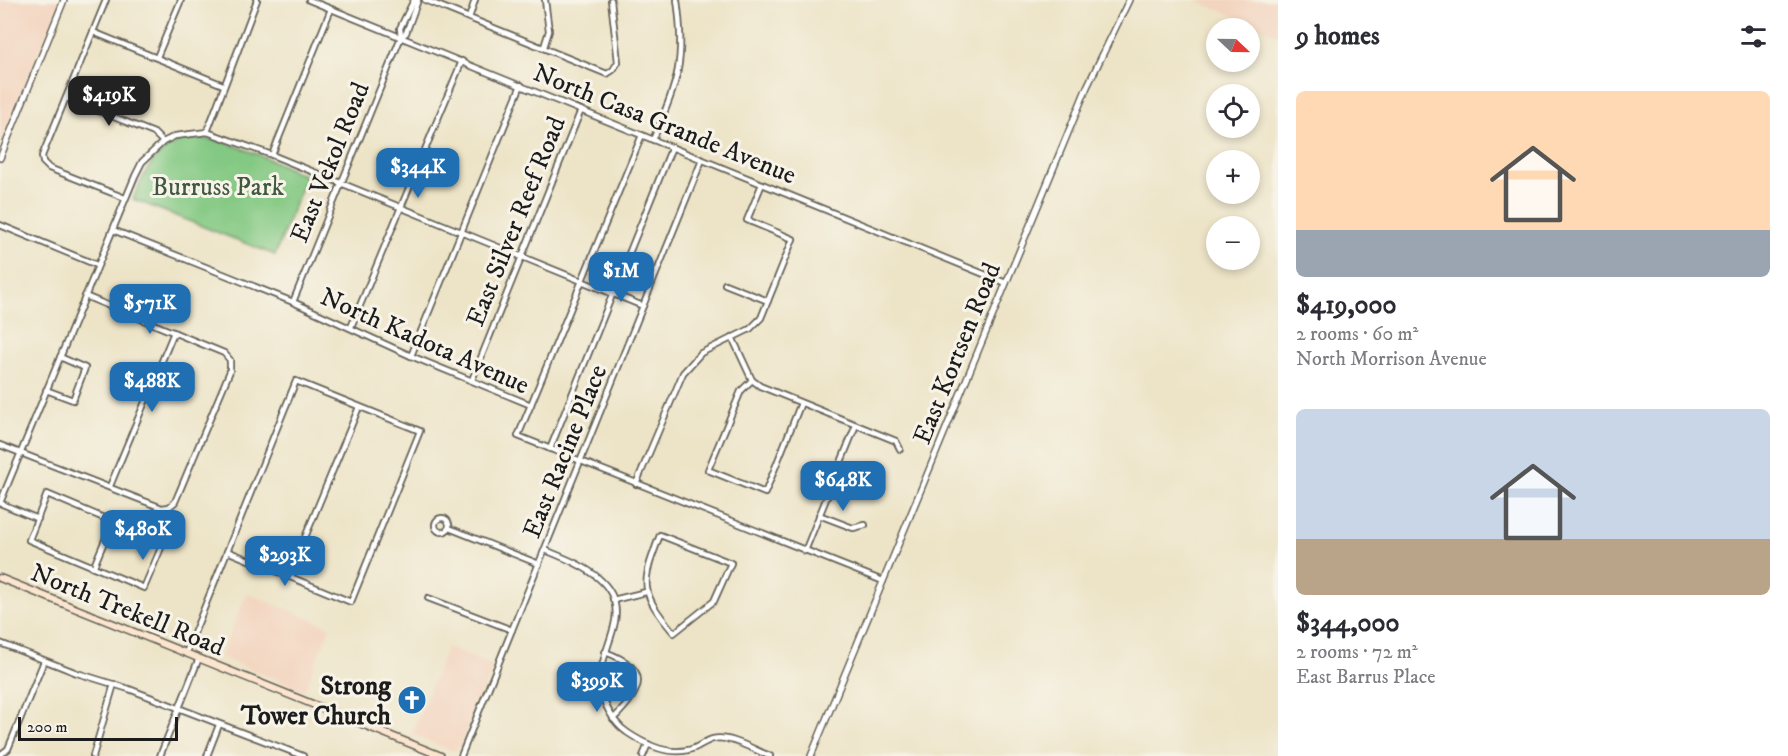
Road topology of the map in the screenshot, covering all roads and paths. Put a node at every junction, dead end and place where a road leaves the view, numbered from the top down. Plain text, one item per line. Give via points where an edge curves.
1 (64, 0) edge
2 (106, 0) edge
3 (181, 0) edge
4 (257, 0) edge
5 (309, 0) edge
6 (416, 0) edge
7 (425, 0) edge
8 (475, 0) edge
9 (545, 0) edge
10 (611, 0) edge
11 (677, 0) edge
12 (1129, 0) edge
13 (331, 9) junction
14 (469, 18) junction
15 (93, 32) junction
16 (401, 37) junction
17 (544, 47) junction
18 (157, 57) junction
19 (462, 61) junction
20 (223, 85) junction
21 (521, 85) junction
22 (66, 98) junction
23 (581, 110) junction
24 (207, 132) junction
25 (642, 135) junction
26 (654, 140) junction
27 (163, 142) junction
28 (672, 147) junction
29 (272, 155) junction
30 (0, 158) edge
31 (702, 160) junction
32 (341, 183) junction
33 (762, 184) junction
34 (125, 198) junction
35 (402, 208) junction
36 (0, 225) edge
37 (113, 230) junction
38 (461, 233) junction
39 (522, 257) junction
40 (97, 265) junction
41 (582, 281) junction
42 (1006, 283) junction
43 (725, 284) dead end
44 (613, 294) junction
45 (85, 296) junction
46 (768, 301) junction
47 (293, 302) junction
48 (643, 306) junction
49 (351, 327) junction
50 (174, 332) junction
51 (732, 338) junction
52 (411, 356) junction
53 (60, 357) junction
54 (472, 380) junction
55 (752, 380) junction
56 (46, 390) junction
57 (801, 403) junction
58 (531, 405) junction
59 (359, 407) junction
60 (856, 425) junction
61 (0, 444) edge
62 (550, 449) junction
63 (900, 449) dead end
64 (20, 452) junction
65 (580, 462) junction
66 (636, 484) junction
67 (110, 486) junction
68 (0, 503) edge
69 (819, 515) junction
70 (38, 519) junction
71 (112, 523) junction
72 (865, 525) dead end
73 (449, 528) dead end
74 (545, 550) junction
75 (228, 551) junction
76 (805, 551) junction
77 (539, 564) junction
78 (94, 566) junction
79 (289, 576) junction
80 (0, 579) edge
81 (882, 581) junction
82 (646, 592) junction
83 (428, 598) dead end
84 (613, 600) junction
85 (512, 630) junction
86 (0, 643) edge
87 (605, 652) junction
88 (186, 653) junction
89 (199, 658) junction
90 (44, 661) junction
91 (114, 684) junction
92 (179, 709) junction
93 (613, 719) junction
94 (219, 725) junction
95 (648, 744) junction
96 (285, 749) junction
97 (0, 755) edge
98 (93, 756) edge
99 (160, 756) edge
100 (207, 756) edge
101 (283, 756) edge
102 (303, 756) edge
103 (441, 756) edge
104 (462, 756) edge
105 (643, 756) edge
106 (770, 756) edge
107 (811, 756) edge

1 - 30 street
2 - 15 street
3 - 18 street
4 - 20 street
5 - 13 street, North Casa Grande Avenue
6 - 16 street, East Vekol Road via 406,33
7 - 14 street
8 - 14 street
9 - 17 street via 549,32
10 - 17 street via 618,62 613,70 607,74
11 - 26 street via 681,29 679,74
12 - 42 street, East Kortsen Road via 1087,87
13 - 16 street, North Casa Grande Avenue
13 - 29 street
14 - 17 street
15 - 18 street
15 - 22 street
16 - 19 street, North Casa Grande Avenue
16 - 32 street, East Vekol Road
18 - 20 street
19 - 21 street, North Casa Grande Avenue
19 - 35 street
20 - 24 street
21 - 23 street, North Casa Grande Avenue
21 - 38 street
22 - 27 street via 154,133
22 - 34 street via 42,156 44,162 49,168
23 - 25 street, North Casa Grande Avenue
23 - 39 street, East Silver Reef Road
24 - 27 street via 175,136
24 - 29 street
25 - 26 street, North Casa Grande Avenue
25 - 41 street
26 - 28 street, North Casa Grande Avenue
27 - 34 street via 142,162
28 - 31 street, North Casa Grande Avenue
28 - 44 street
29 - 32 street
31 - 33 street, North Casa Grande Avenue
31 - 48 street, East Racine Place
32 - 35 street
32 - 47 street, East Vekol Road
33 - 42 street, North Casa Grande Avenue
33 - 46 street via 747,220 793,239
34 - 37 street
35 - 38 street
35 - 49 street
36 - 40 street
37 - 40 street
37 - 47 street, North Kadota Avenue
38 - 39 street
38 - 52 street
39 - 41 street
39 - 54 street, East Silver Reef Road
40 - 45 street
41 - 44 street
41 - 58 street
42 - 81 street, East Kortsen Road
43 - 46 street
44 - 48 street
44 - 62 street
45 - 50 street
45 - 53 street
46 - 51 street via 761,318
47 - 49 street, North Kadota Avenue
48 - 65 street, East Racine Place
49 - 52 street, North Kadota Avenue
50 - 67 street
50 - 67 street via 224,353 230,360 230,371 175,502 162,508
51 - 55 street
51 - 66 street via 701,352 683,373
52 - 54 street, North Kadota Avenue
53 - 56 street
53 - 56 street via 85,368 73,400
54 - 58 street, North Kadota Avenue
55 - 57 street
55 - 57 street via 741,391 708,470 765,493
56 - 64 street
57 - 60 street
58 - 62 street, North Kadota Avenue via 518,436
59 - 75 street via 296,381
59 - 79 street
59 - 79 street via 420,431 351,602
60 - 63 street via 896,441
60 - 69 street
61 - 64 street
62 - 65 street, North Kadota Avenue
64 - 67 street
64 - 68 street
65 - 66 street, North Kadota Avenue
65 - 74 street, East Racine Place
66 - 76 street, North Kadota Avenue
68 - 70 street
69 - 72 street via 853,528
69 - 76 street
70 - 71 street via 47,494
70 - 78 street via 29,540
71 - 78 street
71 - 78 street via 163,543 144,588
73 - 77 street
74 - 77 street, East Racine Place
74 - 84 street via 589,569
75 - 79 street
75 - 88 street
76 - 81 street, North Kadota Avenue
77 - 85 street, East Racine Place
80 - 88 main road, North Trekell Road
81 - 107 street, East Kortsen Road
82 - 82 street via 674,633 714,601 731,563 660,535 645,573
82 - 84 street
83 - 85 street
84 - 87 street via 614,625
85 - 104 street, East Racine Place
86 - 90 street
87 - 93 street via 599,669 600,689
87 - 93 street via 627,663 639,685 637,694
88 - 89 main road, North Trekell Road
89 - 92 street
89 - 103 main road, North Trekell Road
90 - 91 street
90 - 97 street via 8,749
91 - 92 street
91 - 98 street
92 - 94 street
92 - 99 street
93 - 95 street via 626,733
94 - 96 street
94 - 100 street
95 - 105 street
95 - 106 street via 669,752 690,750 714,739 731,741
96 - 101 street
96 - 102 street

